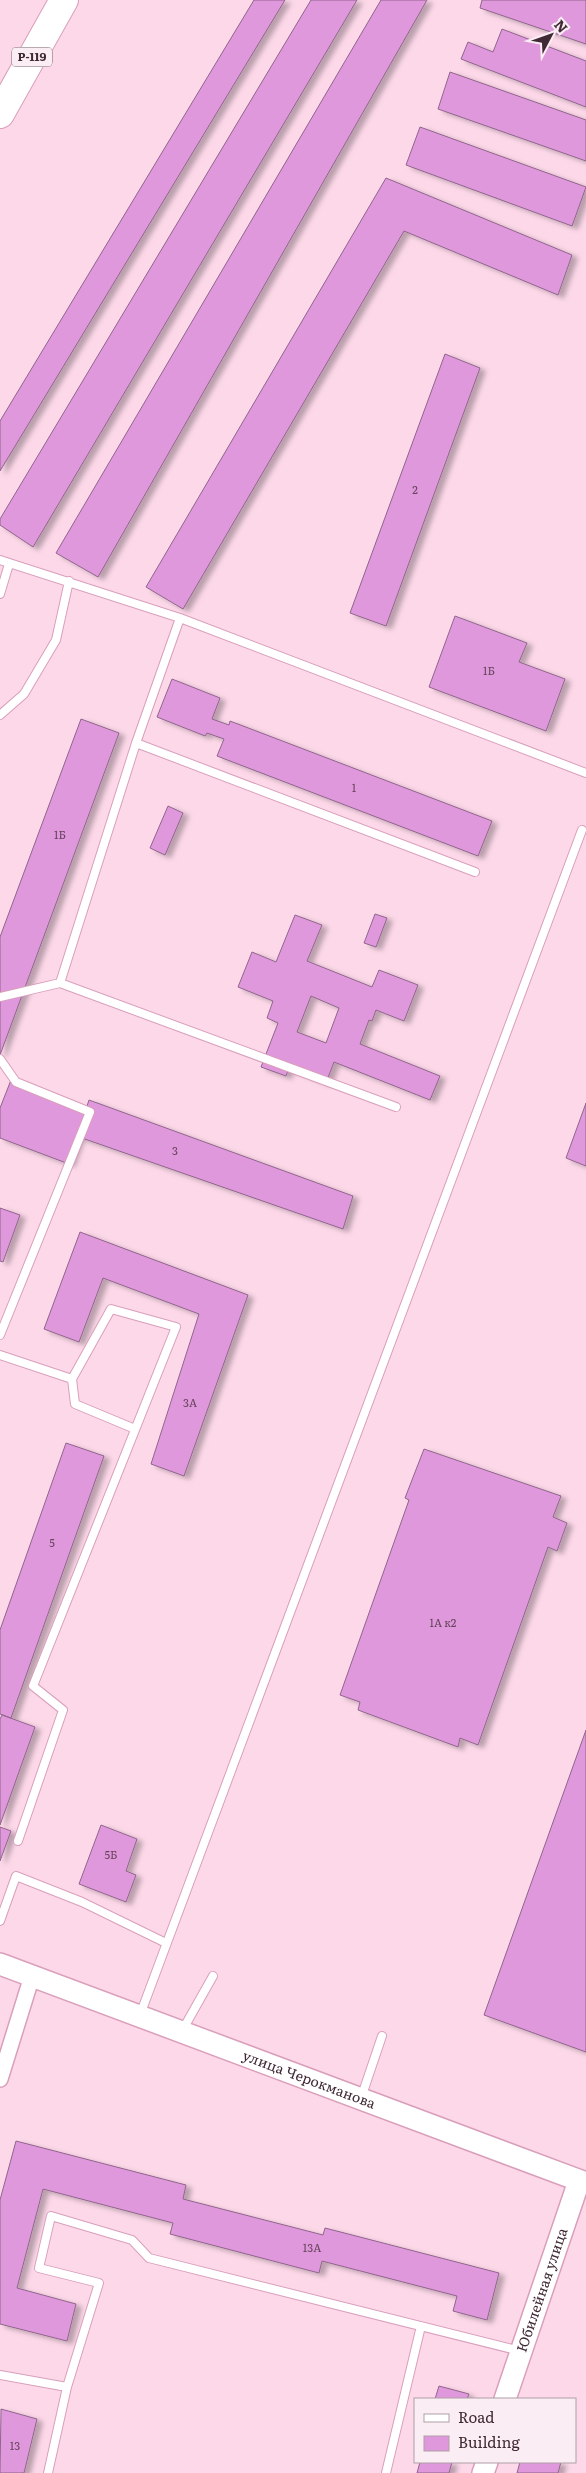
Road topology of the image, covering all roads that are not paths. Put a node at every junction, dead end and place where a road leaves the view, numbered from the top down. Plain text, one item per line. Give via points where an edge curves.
1 (64, 0) edge
2 (0, 114) edge
3 (0, 560) edge
4 (9, 564) junction
5 (69, 581) junction
6 (0, 594) edge
7 (180, 618) junction
8 (0, 715) edge
9 (136, 744) junction
10 (586, 773) edge
11 (582, 830) dead end
12 (475, 872) dead end
13 (60, 983) junction
14 (0, 997) edge
15 (0, 1059) edge
16 (396, 1107) dead end
17 (0, 1335) edge
18 (0, 1355) edge
19 (72, 1379) junction
20 (135, 1429) junction
21 (18, 1841) dead end
22 (0, 1921) edge
23 (166, 1943) junction
24 (0, 1964) edge
25 (32, 1976) junction
26 (213, 1976) dead end
27 (140, 2017) junction
28 (181, 2032) junction
29 (382, 2036) dead end
30 (0, 2078) edge
31 (360, 2100) junction
32 (582, 2182) edge
33 (421, 2326) junction
34 (520, 2351) junction
35 (0, 2374) edge
36 (67, 2386) junction
37 (505, 2398) edge
38 (48, 2473) edge
39 (386, 2473) edge

1 - 2 highway, Р-119
3 - 4 lane
4 - 5 lane
4 - 6 lane
5 - 7 lane
5 - 8 lane via 56,640 24,694
7 - 9 lane
7 - 10 lane
9 - 12 lane
9 - 13 lane
11 - 23 lane
13 - 14 lane
13 - 16 lane
15 - 17 lane via 16,1082 90,1112
18 - 19 lane
19 - 20 lane via 75,1404
19 - 20 lane via 112,1308 176,1327
20 - 21 lane via 33,1686 63,1710
22 - 23 lane via 16,1876 82,1902
23 - 27 lane
24 - 25 street, улица Черокманова
25 - 27 street, улица Черокманова
25 - 30 street
26 - 28 lane
27 - 28 street, улица Черокманова
28 - 31 street, улица Черокманова
29 - 31 lane
31 - 32 street, улица Черокманова
32 - 34 street, Юбилейная улица
33 - 34 lane
33 - 36 lane via 149,2258 132,2240 51,2216 39,2268 99,2283
33 - 39 lane
34 - 37 street, Юбилейная улица
35 - 36 lane
36 - 38 lane

